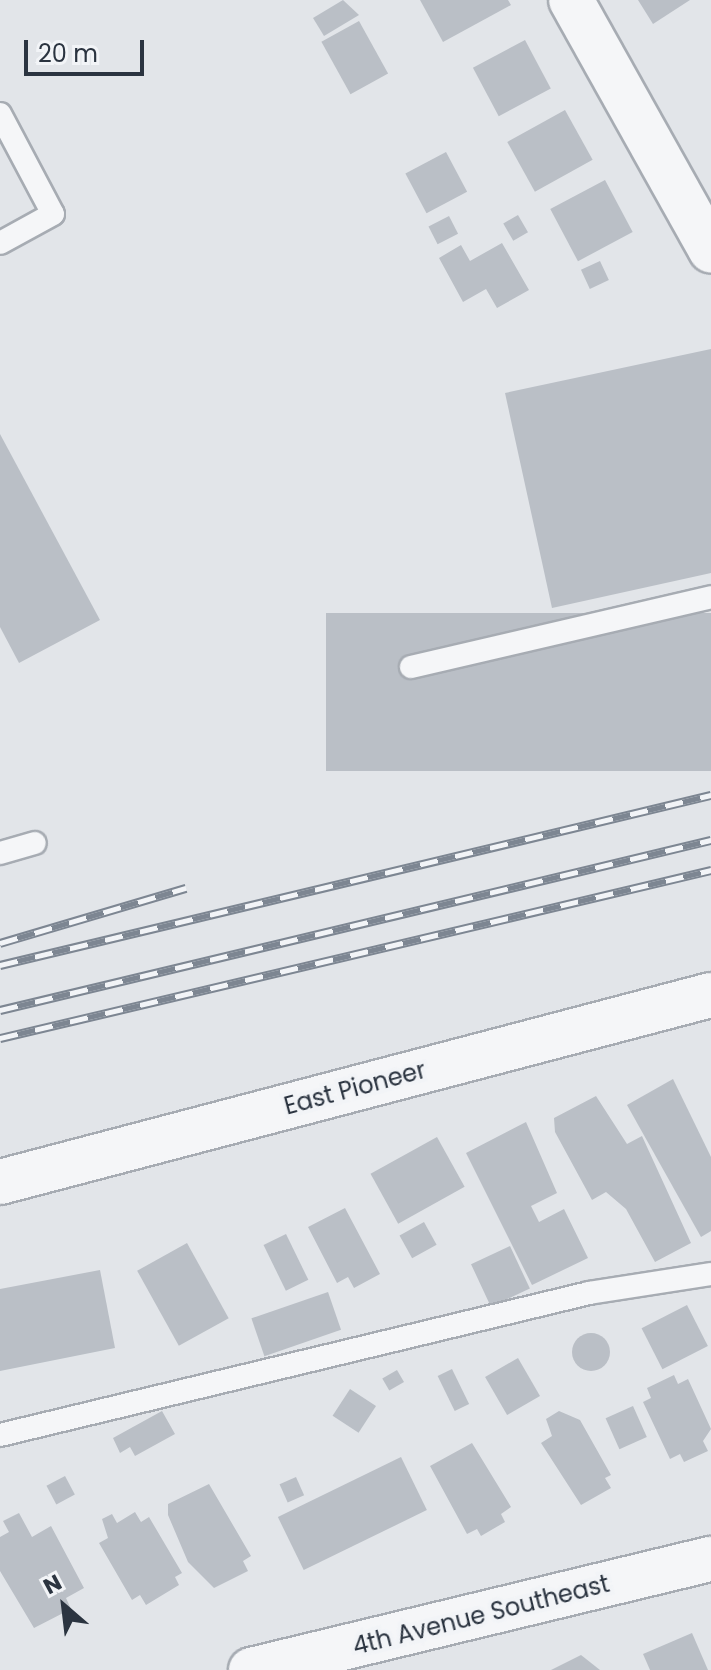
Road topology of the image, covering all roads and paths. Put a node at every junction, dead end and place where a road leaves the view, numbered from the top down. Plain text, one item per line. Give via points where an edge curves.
1 (571, 0) edge
2 (0, 114) edge
3 (0, 243) edge
4 (711, 251) edge
5 (711, 597) edge
6 (411, 667) dead end
7 (35, 843) dead end
8 (0, 853) edge
9 (711, 995) edge
10 (0, 1182) edge
11 (711, 1274) edge
12 (0, 1435) edge
13 (711, 1559) edge
14 (251, 1670) edge

1 - 4 street
2 - 3 lane via 53,214
5 - 6 lane
7 - 8 lane
9 - 10 street, East Pioneer
11 - 12 lane via 589,1293
13 - 14 street, 4th Avenue Southeast

